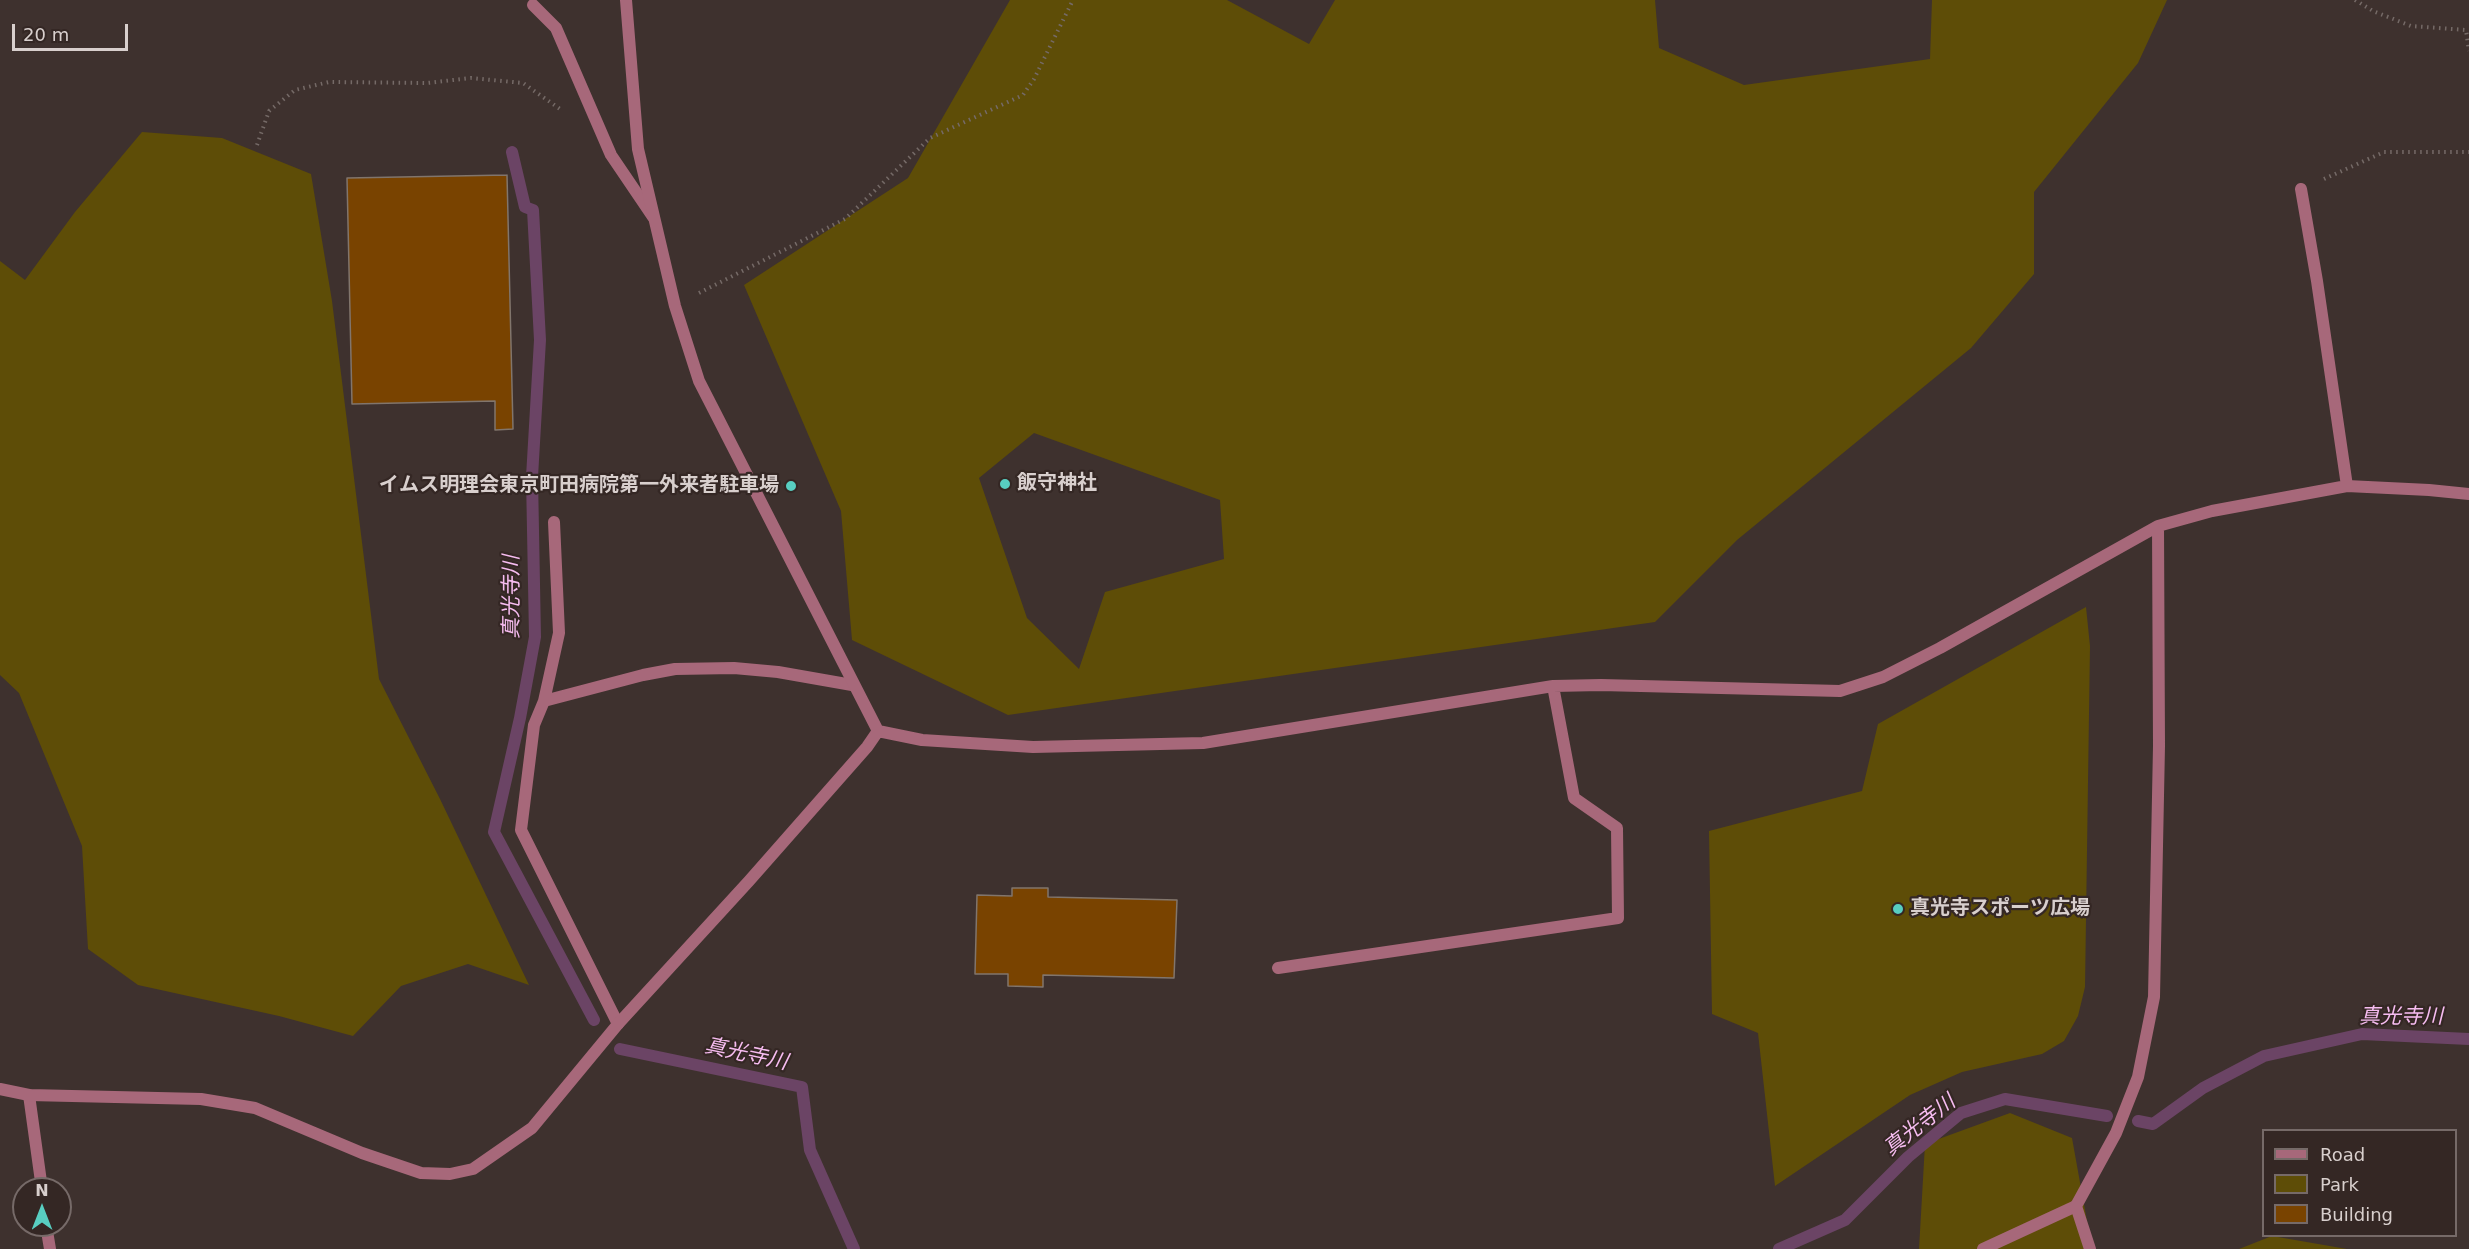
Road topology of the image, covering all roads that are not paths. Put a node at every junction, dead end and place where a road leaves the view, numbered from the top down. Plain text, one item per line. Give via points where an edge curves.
1 (626, 0) edge
2 (533, 5) dead end
3 (2301, 189) road end
4 (653, 218) junction
5 (2347, 486) junction
6 (2469, 494) edge
7 (554, 522) dead end
8 (2158, 526) junction
9 (852, 685) junction
10 (1553, 686) junction
11 (544, 701) junction
12 (878, 731) junction
13 (1278, 968) dead end
14 (618, 1024) junction
15 (0, 1089) edge
16 (29, 1095) junction
17 (40, 1177) edge
18 (2076, 1206) junction
19 (1983, 1249) edge
20 (2090, 1249) edge

1 - 4 street via 638,149
2 - 4 street via 556,28 611,155
3 - 5 street
4 - 9 street via 699,381
5 - 6 street
5 - 8 street via 2212,511
7 - 11 street via 559,633
8 - 10 street via 2006,613 1892,672 1840,691
8 - 18 street via 2154,997 2138,1077 2116,1133
9 - 11 street via 734,668 675,669
9 - 12 street
10 - 12 street via 1203,743 1033,747 922,740
10 - 13 street via 1574,798 1617,828 1618,918
11 - 14 street via 534,725 521,830
12 - 14 street
14 - 16 street via 532,1128 473,1169 450,1174 421,1173 255,1108 201,1099
15 - 16 street
16 - 17 street
18 - 19 street
18 - 20 street

